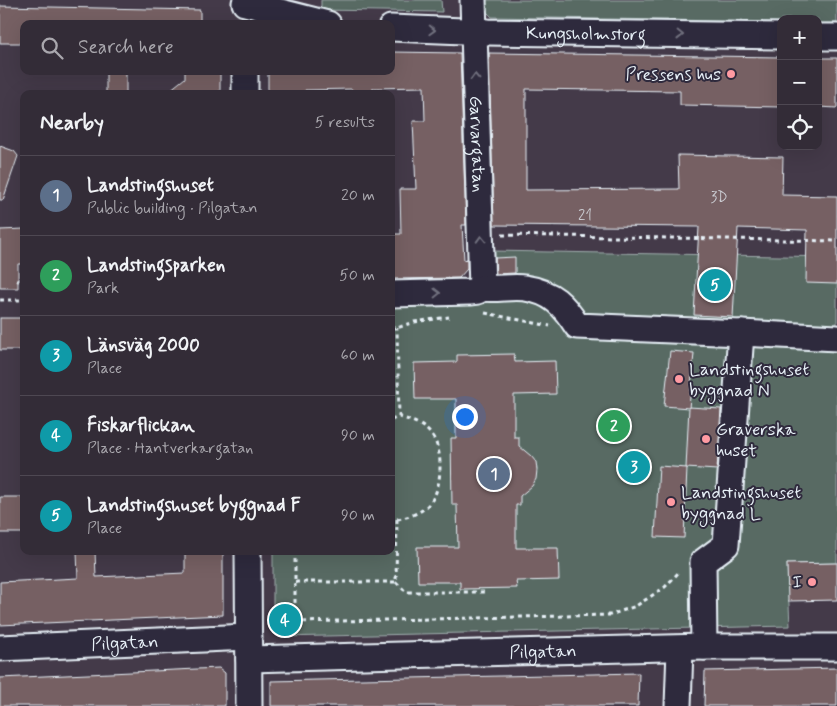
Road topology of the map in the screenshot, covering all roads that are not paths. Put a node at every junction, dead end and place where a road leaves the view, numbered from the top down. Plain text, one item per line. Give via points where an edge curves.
1 (473, 0) edge
2 (245, 9) edge
3 (306, 20) edge
4 (395, 28) edge
5 (474, 31) junction
6 (777, 36) edge
7 (822, 37) edge
8 (837, 37) edge
9 (245, 75) edge
10 (245, 90) edge
11 (395, 294) edge
12 (482, 300) junction
13 (740, 333) junction
14 (837, 338) edge
15 (248, 555) edge
16 (837, 646) edge
17 (0, 648) edge
18 (249, 648) junction
19 (692, 648) junction
20 (249, 706) edge
21 (678, 706) edge

1 - 5 street, Garvargatan
2 - 3 street
4 -> 5 street, Kungsholmstorg
5 -> 6 street, Kungsholmstorg
12 -> 5 street, Garvargatan
7 - 8 street
9 - 10 street
11 -> 12 street via 478,291
12 - 13 street via 494,290 525,288 545,293 565,307 577,326
13 - 14 street
13 - 19 street via 726,545 703,562
15 - 18 street
16 - 19 street, Pilgatan
17 - 18 street, Pilgatan
18 - 19 street, Pilgatan via 295,658
18 - 20 street
19 - 21 street

